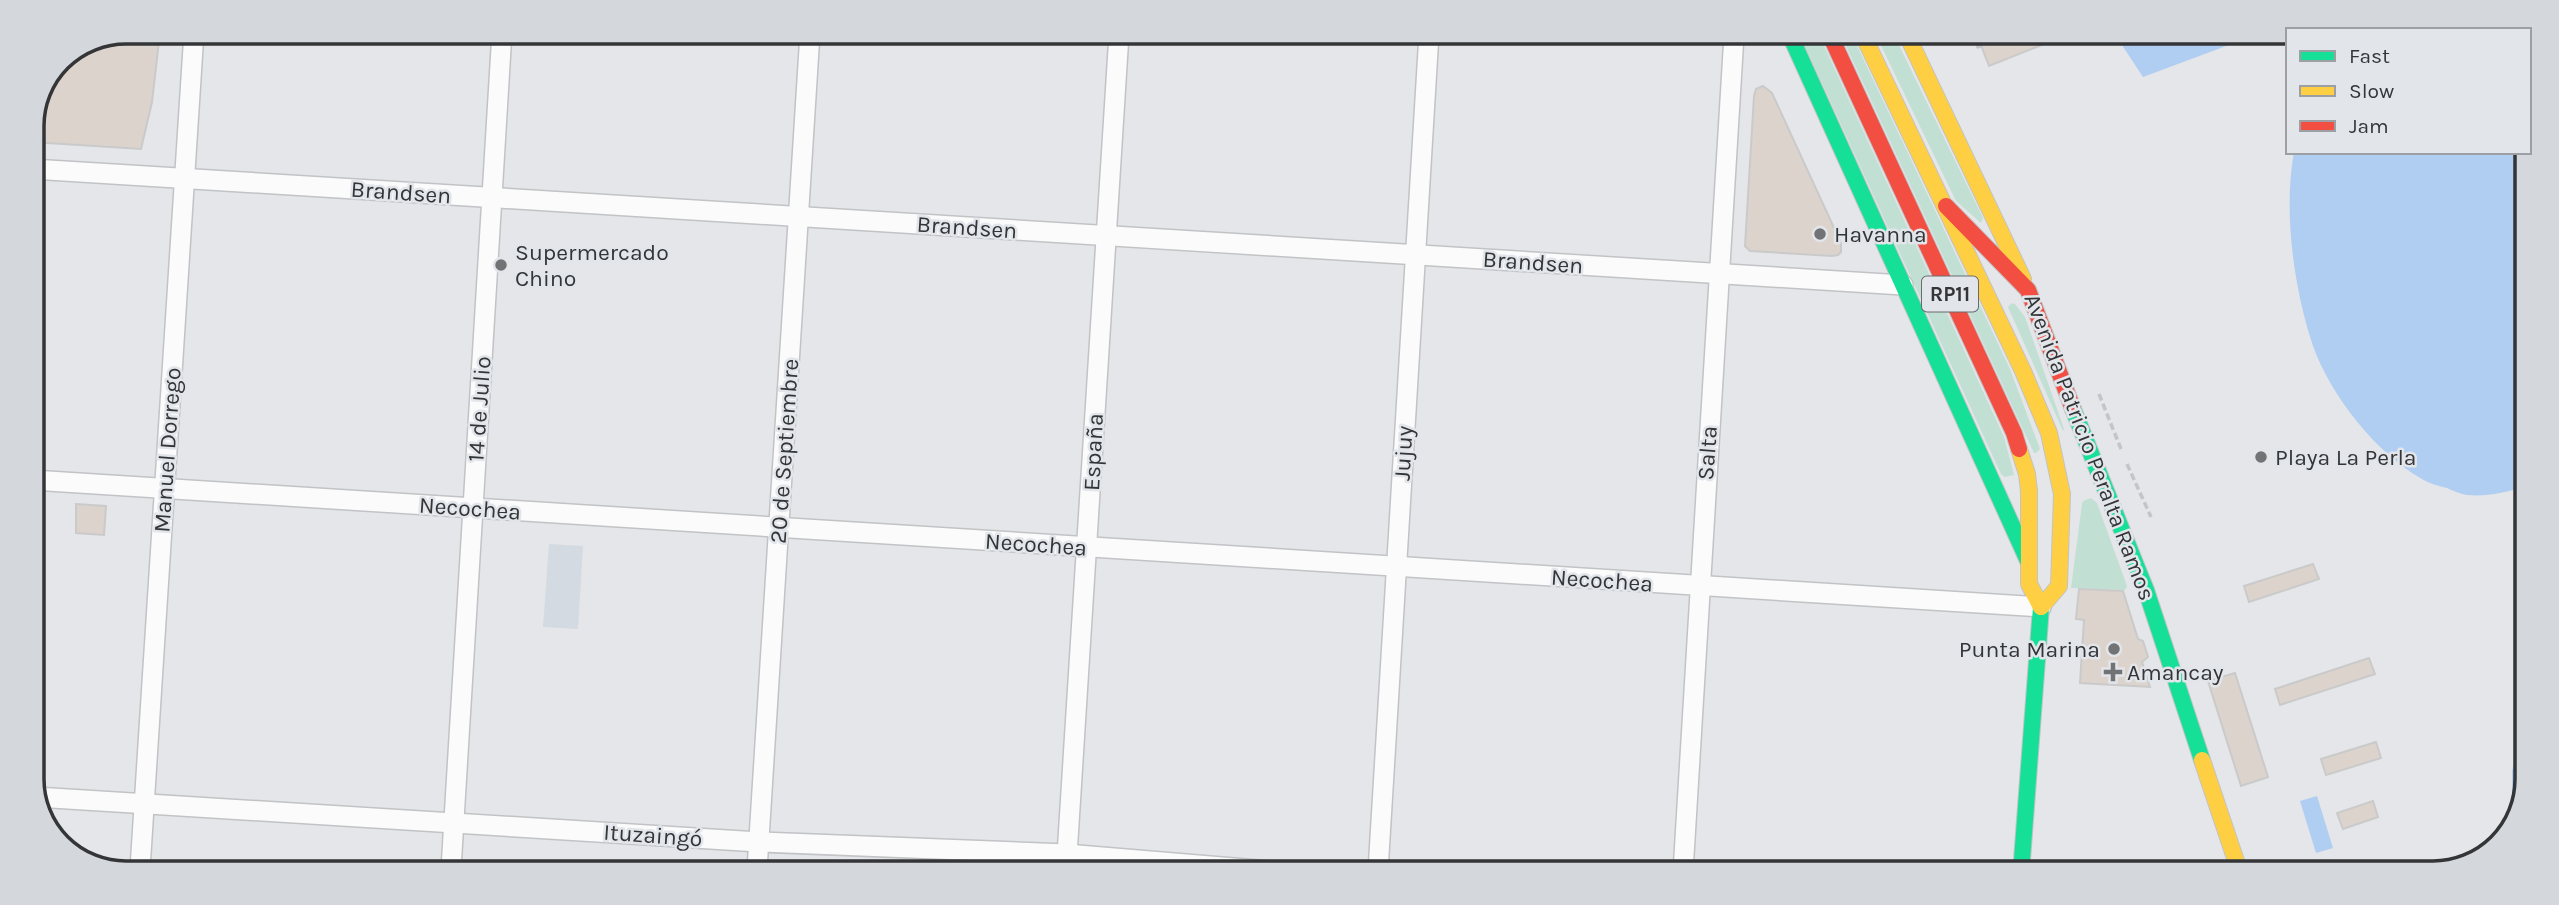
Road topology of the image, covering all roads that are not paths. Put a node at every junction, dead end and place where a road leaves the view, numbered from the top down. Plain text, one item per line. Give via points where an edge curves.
1 (193, 44) edge
2 (501, 44) edge
3 (809, 44) edge
4 (1118, 44) edge
5 (1428, 44) edge
6 (1733, 44) edge
7 (1794, 44) edge
8 (1834, 44) edge
9 (1867, 44) edge
10 (1911, 44) edge
11 (44, 170) edge
12 (184, 179) junction
13 (492, 198) junction
14 (1946, 206) junction
15 (798, 217) junction
16 (1106, 236) junction
17 (1415, 255) junction
18 (1718, 273) junction
19 (1903, 285) junction
20 (2028, 290) junction
21 (2083, 436) junction
22 (44, 481) edge
23 (164, 488) junction
24 (473, 508) junction
25 (2062, 523) junction
26 (779, 527) junction
27 (1087, 547) junction
28 (2029, 563) junction
29 (1396, 566) junction
30 (1699, 586) junction
31 (2041, 607) junction
32 (46, 798) edge
33 (144, 803) junction
34 (453, 822) junction
35 (759, 842) junction
36 (140, 861) edge
37 (451, 861) edge
38 (758, 861) edge
39 (1051, 861) edge
40 (1066, 861) edge
41 (1379, 861) edge
42 (1684, 861) edge
43 (2022, 861) edge
44 (2235, 861) edge

1 - 12 street, Manuel Dorrego
2 - 13 street, 14 de Julio
3 - 15 street, 20 de Septiembre
4 - 16 street, España
5 - 17 street, Jujuy
6 - 18 street, Salta
7 - 19 main road
8 - 28 main road, RP11 via 2014,433 2029,491
9 - 14 main road, Avenida Patricio Peralta Ramos / RP11
10 - 20 main road, Avenida Patricio Peralta Ramos
11 - 12 street, Brandsen
12 - 13 street, Brandsen
12 - 23 street, Manuel Dorrego
13 - 15 street, Brandsen
13 - 24 street, 14 de Julio
14 - 20 main road
14 - 25 main road, Avenida Patricio Peralta Ramos / RP11 via 2049,433 2059,472
15 - 16 street, Brandsen
15 - 26 street, 20 de Septiembre
16 - 17 street, Brandsen
16 - 27 street, España
17 - 18 street, Brandsen
17 - 29 street, Jujuy
18 - 19 street, Brandsen
18 - 30 street, Salta
19 - 28 main road
20 - 21 main road, Avenida Patricio Peralta Ramos
21 - 25 main road
21 - 44 main road, Avenida Patricio Peralta Ramos via 2155,614
22 - 23 street, Necochea
23 - 24 street, Necochea
23 - 33 street, Manuel Dorrego
24 - 26 street, Necochea
24 - 34 street, 14 de Julio
25 - 31 main road, Avenida Patricio Peralta Ramos / RP11 via 2059,586
26 - 27 street, Necochea
26 - 35 street, 20 de Septiembre
27 - 29 street, Necochea
27 - 40 street, España
28 - 31 main road, RP11 via 2029,584
29 - 30 street, Necochea
29 - 41 street, Jujuy
30 - 31 street, Necochea
30 - 42 street, Salta
31 - 43 main road, RP11
32 - 33 street, Ituzaingó
33 - 34 street, Ituzaingó
33 - 36 street, Manuel Dorrego
34 - 35 street, Ituzaingó
34 - 37 street, 14 de Julio
35 - 38 street, 20 de Septiembre
35 - 39 street, Ituzaingó

